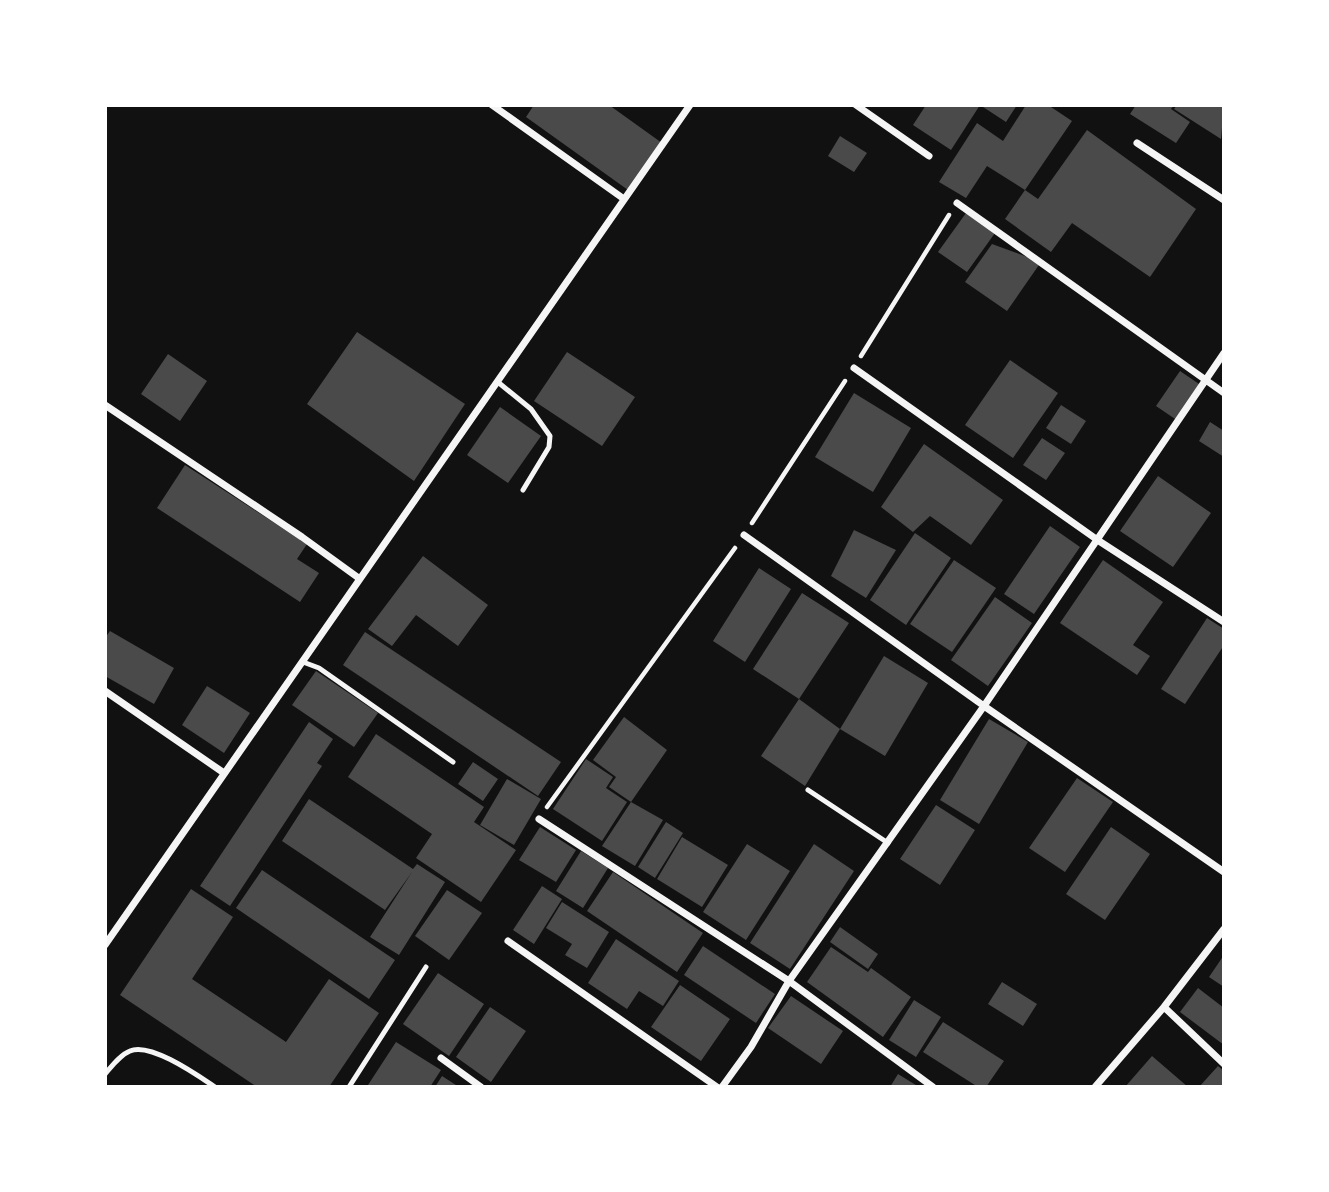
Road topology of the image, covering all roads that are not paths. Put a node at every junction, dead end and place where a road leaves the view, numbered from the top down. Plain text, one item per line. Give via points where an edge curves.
1 (492, 105) edge
2 (690, 105) edge
3 (856, 105) edge
4 (1137, 143) dead end
5 (929, 156) dead end
6 (624, 200) junction
7 (1224, 200) edge
8 (957, 203) road end
9 (1224, 353) edge
10 (854, 368) road end
11 (1207, 382) junction
12 (499, 383) junction
13 (1224, 393) edge
14 (105, 405) edge
15 (523, 490) dead end
16 (744, 535) road end
17 (1099, 541) junction
18 (360, 579) junction
19 (1224, 622) edge
20 (303, 662) junction
21 (105, 691) edge
22 (984, 706) junction
23 (453, 762) dead end
24 (224, 773) junction
25 (808, 790) dead end
26 (539, 819) road end
27 (888, 843) junction
28 (1224, 872) edge
29 (1224, 929) edge
30 (508, 941) dead end
31 (105, 945) edge
32 (426, 967) dead end
33 (789, 981) junction
34 (1164, 1007) junction
35 (441, 1058) dead end
36 (1224, 1064) edge
37 (105, 1074) edge
38 (215, 1087) edge
39 (349, 1087) edge
40 (481, 1087) edge
41 (717, 1087) edge
42 (722, 1087) edge
43 (933, 1087) edge
44 (1095, 1087) edge

1 - 6 street
2 - 6 street
3 - 5 street
4 - 7 street
6 - 12 street
8 - 11 street
9 - 11 street
10 - 17 street
11 - 13 street
11 - 17 street
12 - 15 lane via 531,408 550,436 549,447
12 - 18 street
14 - 18 street
16 - 22 street
17 - 19 street
17 - 22 street
18 - 20 street
20 - 23 lane via 319,668
20 - 24 street
21 - 24 street
22 - 27 street
22 - 28 street
24 - 31 street
25 - 27 lane
26 - 33 street
27 - 33 street
29 - 34 street
30 - 41 street
32 - 39 lane
33 - 42 street
33 - 43 street
34 - 36 street
34 - 44 street
35 - 40 street
37 - 38 lane via 129,1051 141,1048

